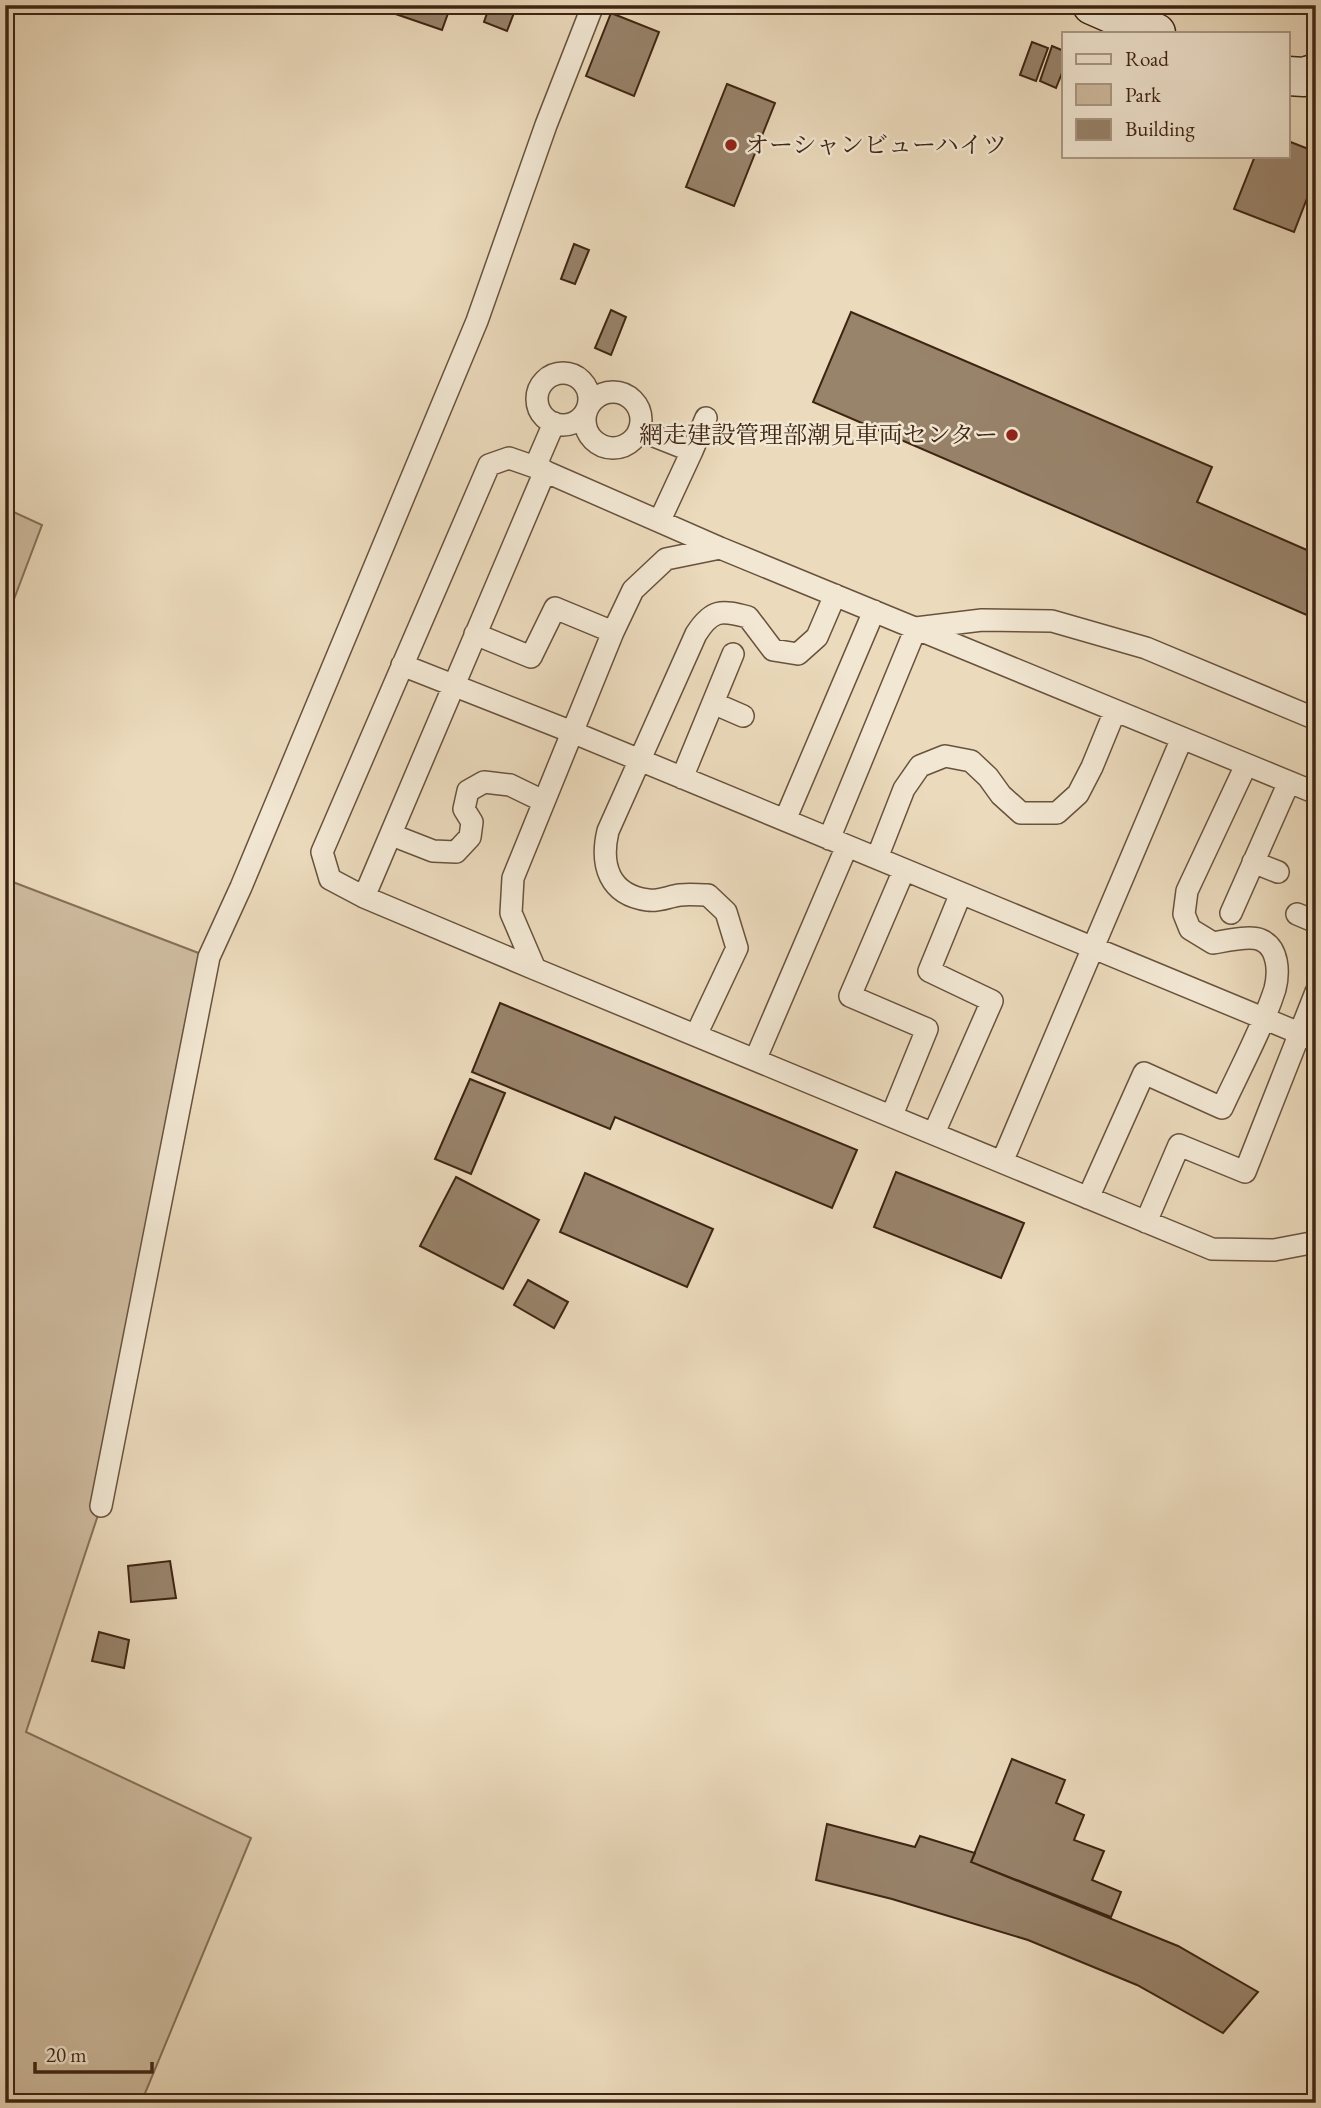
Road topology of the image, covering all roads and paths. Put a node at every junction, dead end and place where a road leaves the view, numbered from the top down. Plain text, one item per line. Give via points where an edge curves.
1 (593, 5) edge
2 (1092, 5) edge
3 (1154, 32) edge
4 (1316, 73) edge
5 (1290, 76) edge
6 (587, 410) junction
7 (706, 418) dead end
8 (554, 423) junction
9 (639, 430) junction
10 (692, 451) junction
11 (540, 469) junction
12 (660, 520) junction
13 (720, 548) junction
14 (835, 595) junction
15 (874, 611) junction
16 (916, 628) junction
17 (613, 632) junction
18 (475, 634) junction
19 (733, 654) dead end
20 (402, 665) junction
21 (454, 685) junction
22 (713, 704) junction
23 (1115, 710) junction
24 (743, 716) dead end
25 (1316, 719) edge
26 (572, 732) junction
27 (1182, 738) junction
28 (641, 760) junction
29 (1245, 765) junction
30 (682, 778) junction
31 (1289, 782) junction
32 (1316, 793) edge
33 (543, 801) junction
34 (785, 820) junction
35 (391, 835) junction
36 (838, 842) junction
37 (877, 858) junction
38 (1253, 862) junction
39 (904, 870) junction
40 (1278, 872) dead end
41 (961, 893) junction
42 (363, 897) junction
43 (1231, 913) dead end
44 (1093, 948) junction
45 (535, 969) junction
46 (1316, 992) edge
47 (1263, 1018) junction
48 (696, 1035) junction
49 (1308, 1037) edge
50 (756, 1058) junction
51 (892, 1115) junction
52 (934, 1133) junction
53 (1002, 1162) junction
54 (1088, 1198) junction
55 (1146, 1222) junction
56 (1316, 1241) edge
57 (101, 1506) dead end

1 - 57 lane via 477,321 208,957
2 - 3 street
4 - 5 street
6 - 8 lane via 574,423
6 - 8 lane via 589,394 581,379 565,373 549,376 536,398 541,415
6 - 9 lane via 599,396 627,396 639,411
6 - 9 lane via 586,428 603,447 621,447
7 - 10 lane
8 - 11 lane
9 - 10 lane
10 - 12 lane
11 - 12 lane
11 - 18 lane
11 - 20 lane via 509,458 489,466
12 - 13 lane
13 - 14 lane
13 - 17 lane via 666,559 633,590
14 - 15 lane
14 - 28 lane via 817,638 798,654 773,650 748,617 726,612 707,618
15 - 16 lane
15 - 34 lane
16 - 23 lane
16 - 25 lane via 982,620 1052,621 1146,648
16 - 36 lane
17 - 18 lane via 555,608 531,657
17 - 26 lane
18 - 21 lane
19 - 22 lane
20 - 21 lane
20 - 42 lane via 322,852 330,879
21 - 26 lane
21 - 35 lane
22 - 24 lane
22 - 30 lane
23 - 27 lane
23 - 37 lane via 1078,794 1057,813 1021,813 971,761 945,757 920,765 904,789
26 - 28 lane
26 - 33 lane
27 - 29 lane
27 - 44 lane
28 - 30 lane
28 - 48 lane via 608,831 604,850 607,872 623,892 649,901 708,895 726,912 737,948
29 - 31 lane
29 - 47 lane via 1187,891 1184,914 1189,929 1213,943 1261,940 1274,952 1275,987
30 - 34 lane
31 - 32 lane
31 - 38 lane
33 - 35 lane via 510,785 484,782 468,791 464,810 472,822 470,837 456,852 433,851
33 - 45 lane via 513,878 511,913
34 - 36 lane
35 - 42 lane
36 - 37 lane
36 - 50 lane
37 - 39 lane
38 - 40 lane
38 - 43 lane
39 - 41 lane
39 - 51 lane via 850,996 927,1029
41 - 44 lane
41 - 52 lane via 929,971 992,1001
42 - 45 lane
44 - 47 lane
44 - 53 lane
45 - 48 lane
46 - 49 lane
47 - 49 lane
47 - 54 lane via 1222,1108 1144,1073
48 - 50 lane
49 - 55 lane via 1245,1172 1179,1145
50 - 51 lane
51 - 52 lane
52 - 53 lane
53 - 54 lane
54 - 55 lane
55 - 56 lane via 1212,1249 1274,1250

